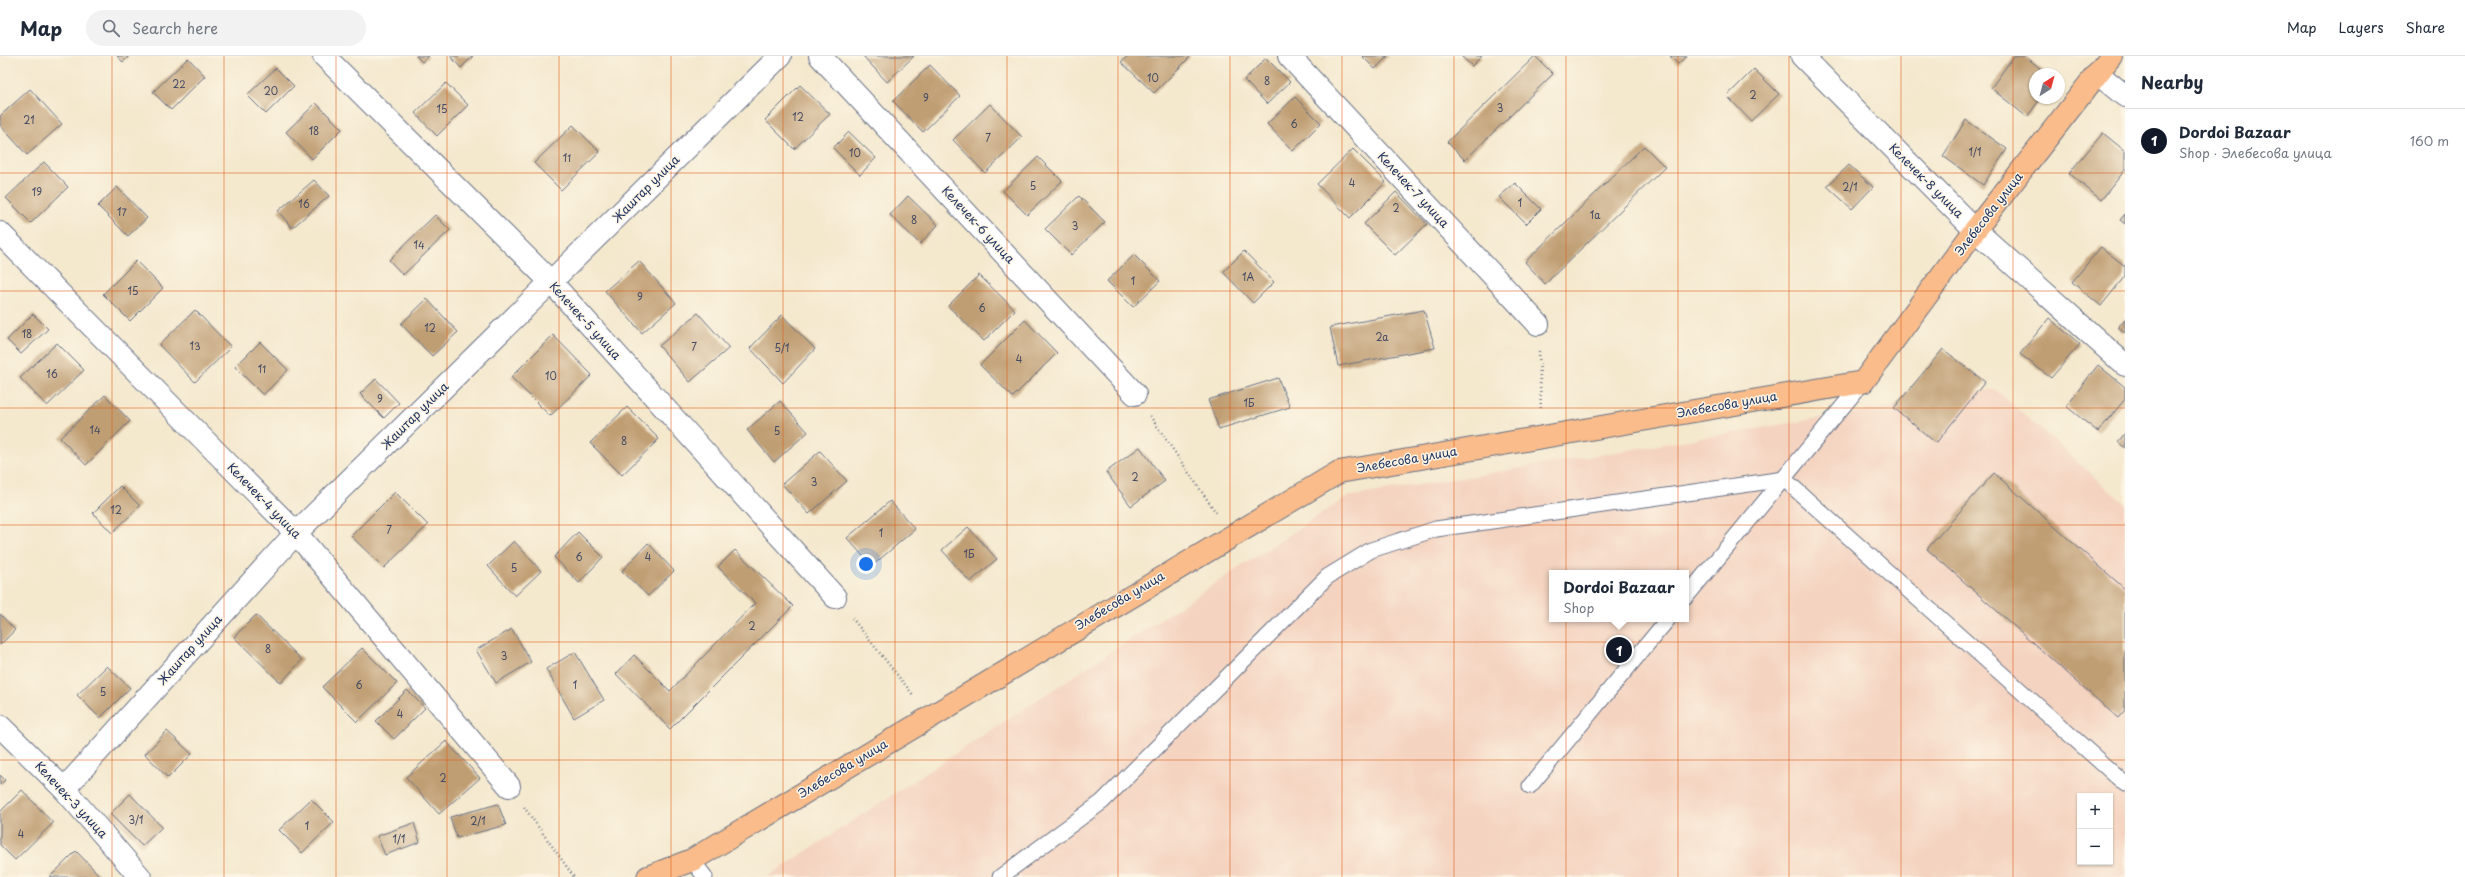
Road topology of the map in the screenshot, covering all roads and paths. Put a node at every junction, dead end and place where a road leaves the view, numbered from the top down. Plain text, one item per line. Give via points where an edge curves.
1 (324, 56) edge
2 (780, 56) edge
3 (820, 56) edge
4 (1289, 56) edge
5 (1802, 56) edge
6 (2111, 56) edge
7 (2098, 74) junction
8 (2125, 96) edge
9 (1975, 230) junction
10 (0, 233) edge
11 (551, 282) junction
12 (1538, 324) joint
13 (2125, 365) edge
14 (1862, 382) junction
15 (1135, 394) joint
16 (1542, 437) junction
17 (1784, 478) junction
18 (296, 533) junction
19 (1231, 535) junction
20 (1689, 593) edge
21 (835, 597) joint
22 (1666, 622) edge
23 (930, 716) junction
24 (0, 726) edge
25 (2125, 784) edge
26 (509, 786) joint
27 (1530, 786) dead end
28 (64, 789) junction
29 (692, 860) junction
30 (140, 877) edge
31 (574, 877) edge
32 (648, 877) edge
33 (705, 877) edge
34 (1000, 877) edge

1 - 11 street, Келечек-5 улица
2 - 11 street, Жаштар улица
3 - 15 street, Келечек-6 улица
4 - 12 street, Келечек-7 улица
5 - 9 street, Келечек-8 улица
6 - 7 main road, Элебесова улица
7 - 8 street
7 - 9 main road, Элебесова улица
9 - 13 street, Келечек-8 улица
9 - 14 main road, Элебесова улица
10 - 18 street, Келечек-4 улица
11 - 18 street, Жаштар улица
11 - 21 street, Келечек-5 улица
12 - 16 path
14 - 16 main road, Элебесова улица
14 - 17 lane
15 - 19 path
16 - 19 main road, Элебесова улица via 1338,472
17 - 20 lane
17 - 25 lane
17 - 34 lane via 1436,529 1371,550 1327,578 1102,802
18 - 26 street, Келечек-4 улица
18 - 28 street, Жаштар улица
19 - 23 main road, Элебесова улица
21 - 23 path
22 - 27 lane
23 - 29 main road, Элебесова улица
24 - 28 street, Келечек-3 улица
26 - 31 path
28 - 30 street, Келечек-3 улица
29 - 32 main road, Элебесова улица
29 - 33 lane

